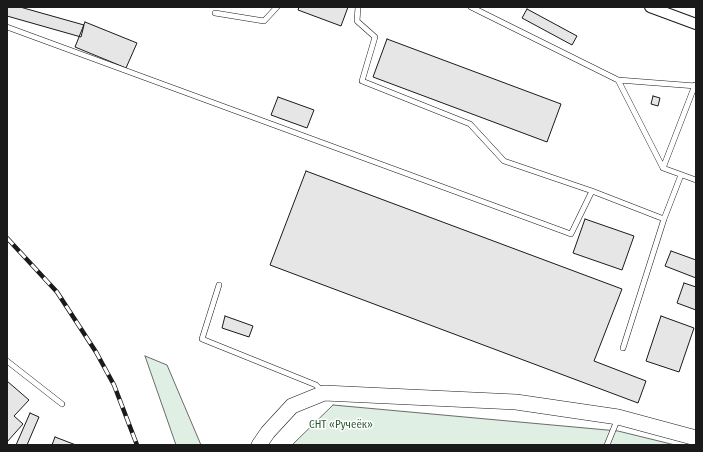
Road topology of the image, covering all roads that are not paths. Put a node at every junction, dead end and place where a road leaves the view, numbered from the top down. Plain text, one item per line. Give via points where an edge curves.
1 (277, 7) edge
2 (358, 7) edge
3 (471, 7) edge
4 (650, 7) edge
5 (216, 13) dead end
6 (696, 24) edge
7 (7, 27) edge
8 (618, 80) junction
9 (695, 86) edge
10 (663, 168) junction
11 (681, 175) junction
12 (696, 180) edge
13 (592, 191) junction
14 (664, 219) junction
15 (219, 284) dead end
16 (623, 348) dead end
17 (7, 361) edge
18 (324, 394) junction
19 (62, 404) dead end
20 (618, 417) junction
21 (696, 438) edge
22 (259, 445) edge
23 (607, 445) edge

1 - 5 lane via 264,21
2 - 13 lane via 357,21 375,37 362,81 470,124 504,161
3 - 8 lane
4 - 6 street
7 - 13 lane via 571,234
8 - 9 lane
8 - 10 lane
9 - 10 lane
10 - 11 lane
11 - 12 lane
11 - 14 lane
13 - 14 lane
14 - 16 lane
15 - 18 lane via 202,339 316,385
17 - 19 lane
18 - 20 street via 516,402
18 - 22 street via 292,406
20 - 21 street
20 - 23 lane

